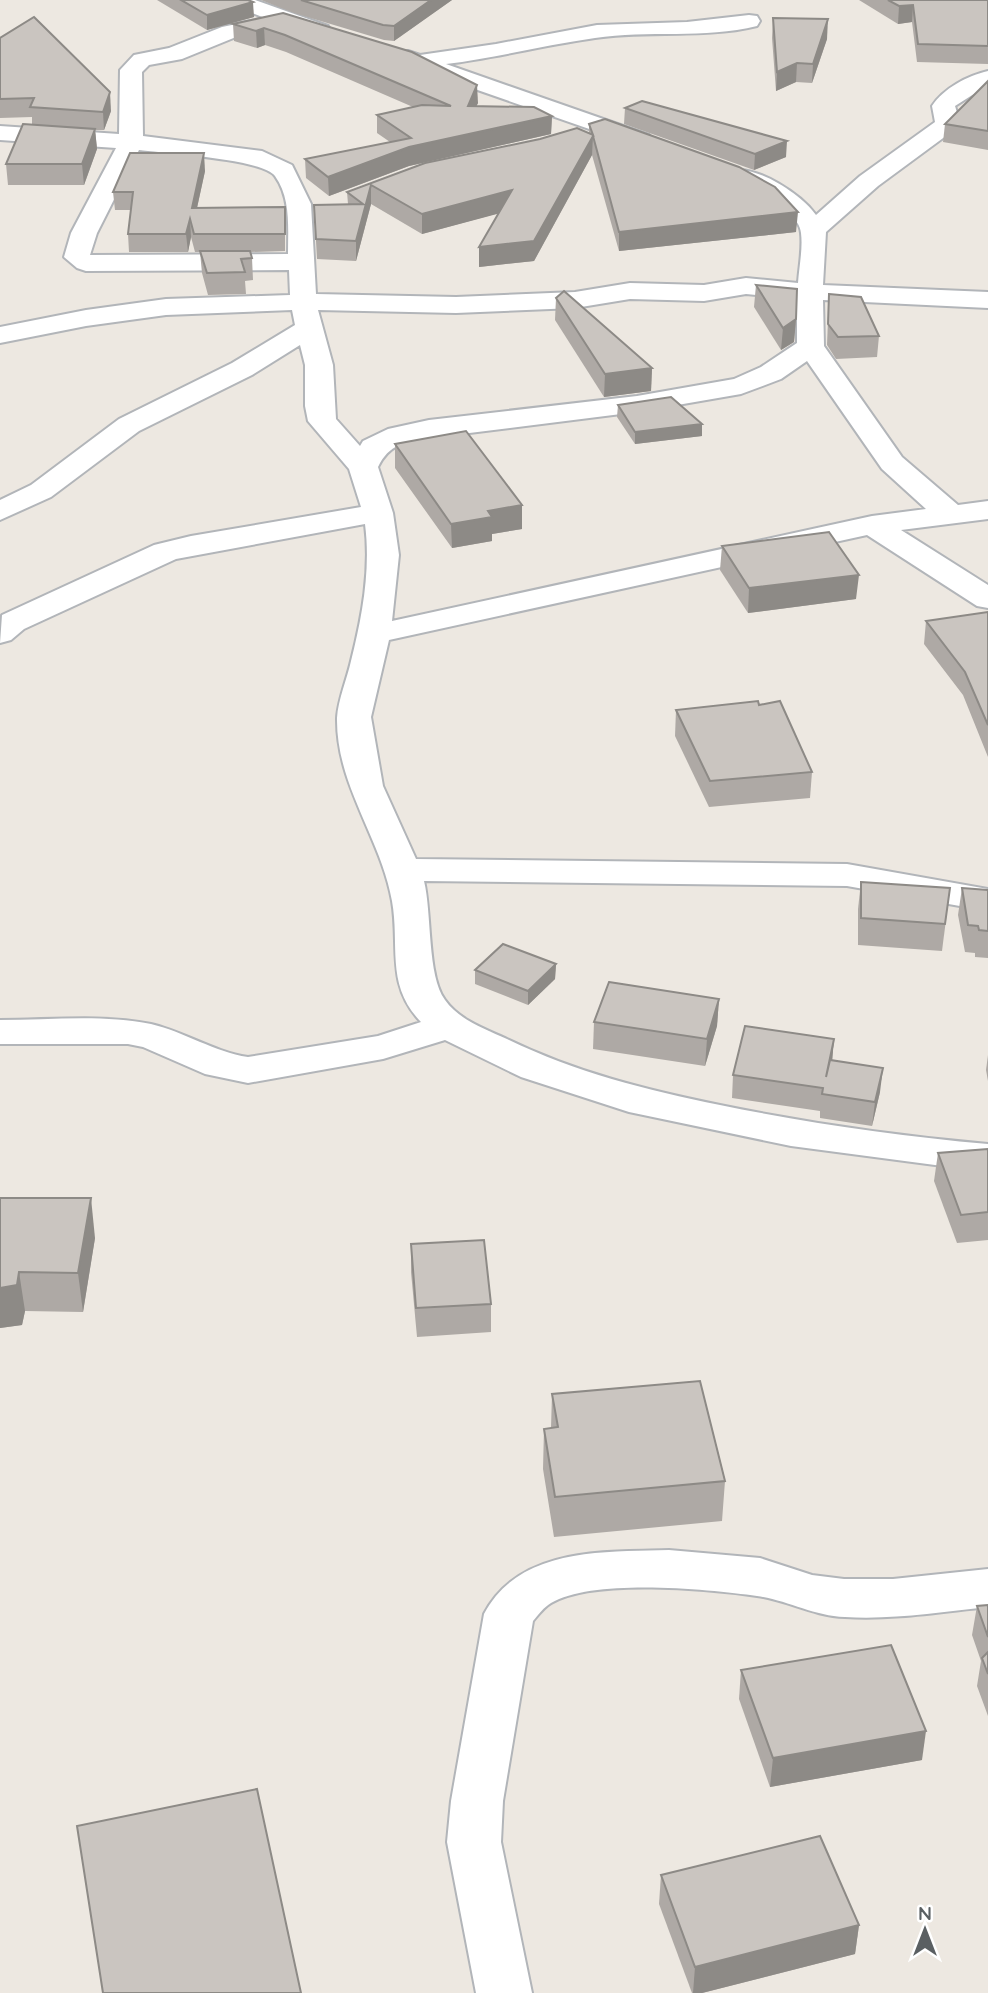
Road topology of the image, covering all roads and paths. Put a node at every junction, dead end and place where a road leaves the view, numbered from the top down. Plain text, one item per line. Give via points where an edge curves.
1 (236, 0) edge
2 (285, 20) junction
3 (749, 21) dead end
4 (345, 39) edge
5 (383, 50) edge
6 (420, 61) junction
7 (988, 78) edge
8 (604, 128) junction
9 (0, 133) edge
10 (565, 140) edge
11 (131, 142) junction
12 (664, 148) edge
13 (711, 164) edge
14 (869, 181) junction
15 (830, 186) dead end
16 (814, 230) junction
17 (302, 262) junction
18 (810, 292) junction
19 (988, 300) edge
20 (306, 315) junction
21 (0, 335) edge
22 (810, 346) junction
23 (363, 467) junction
24 (988, 510) edge
25 (0, 511) edge
26 (378, 513) junction
27 (950, 513) junction
28 (872, 525) junction
29 (988, 599) edge
30 (0, 633) edge
31 (374, 634) junction
32 (403, 870) junction
33 (988, 900) edge
34 (448, 1026) junction
35 (0, 1032) edge
36 (988, 1158) edge
37 (988, 1588) edge
38 (504, 1993) edge

1 - 2 street
2 - 4 street
2 - 11 street via 230,32 136,64 131,69
3 - 6 street via 597,31
5 - 6 street
6 - 8 street
7 - 14 street via 946,102 946,125
8 - 10 street
8 - 12 street
9 - 11 street
11 - 17 street via 262,158 284,170 299,204 312,214
11 - 17 street via 84,233 77,257 80,261
13 - 16 street via 791,192
14 - 15 street
14 - 16 street
16 - 18 street
17 - 20 street
18 - 19 street
18 - 20 street via 746,286 704,293 630,291 575,300
18 - 22 street
20 - 21 street via 149,309
20 - 23 street via 319,365 322,421
20 - 25 street via 242,369 129,425 41,491
22 - 23 street via 771,373 741,386 398,435 373,447
22 - 27 street via 892,463
23 - 26 street
24 - 27 street
26 - 30 street via 165,552 13,622
26 - 31 street via 384,555
27 - 28 street
28 - 29 street
28 - 31 street
31 - 32 street via 354,717 366,786
32 - 33 street via 848,875
32 - 34 street via 411,904 416,982 428,1006
34 - 35 street via 383,1047 248,1070 219,1065 153,1037 128,1032
34 - 36 street via 535,1068 629,1099 791,1133
37 - 38 street via 844,1598 812,1594 760,1577 669,1569 600,1571 559,1578 532,1590 509,1614 474,1842

